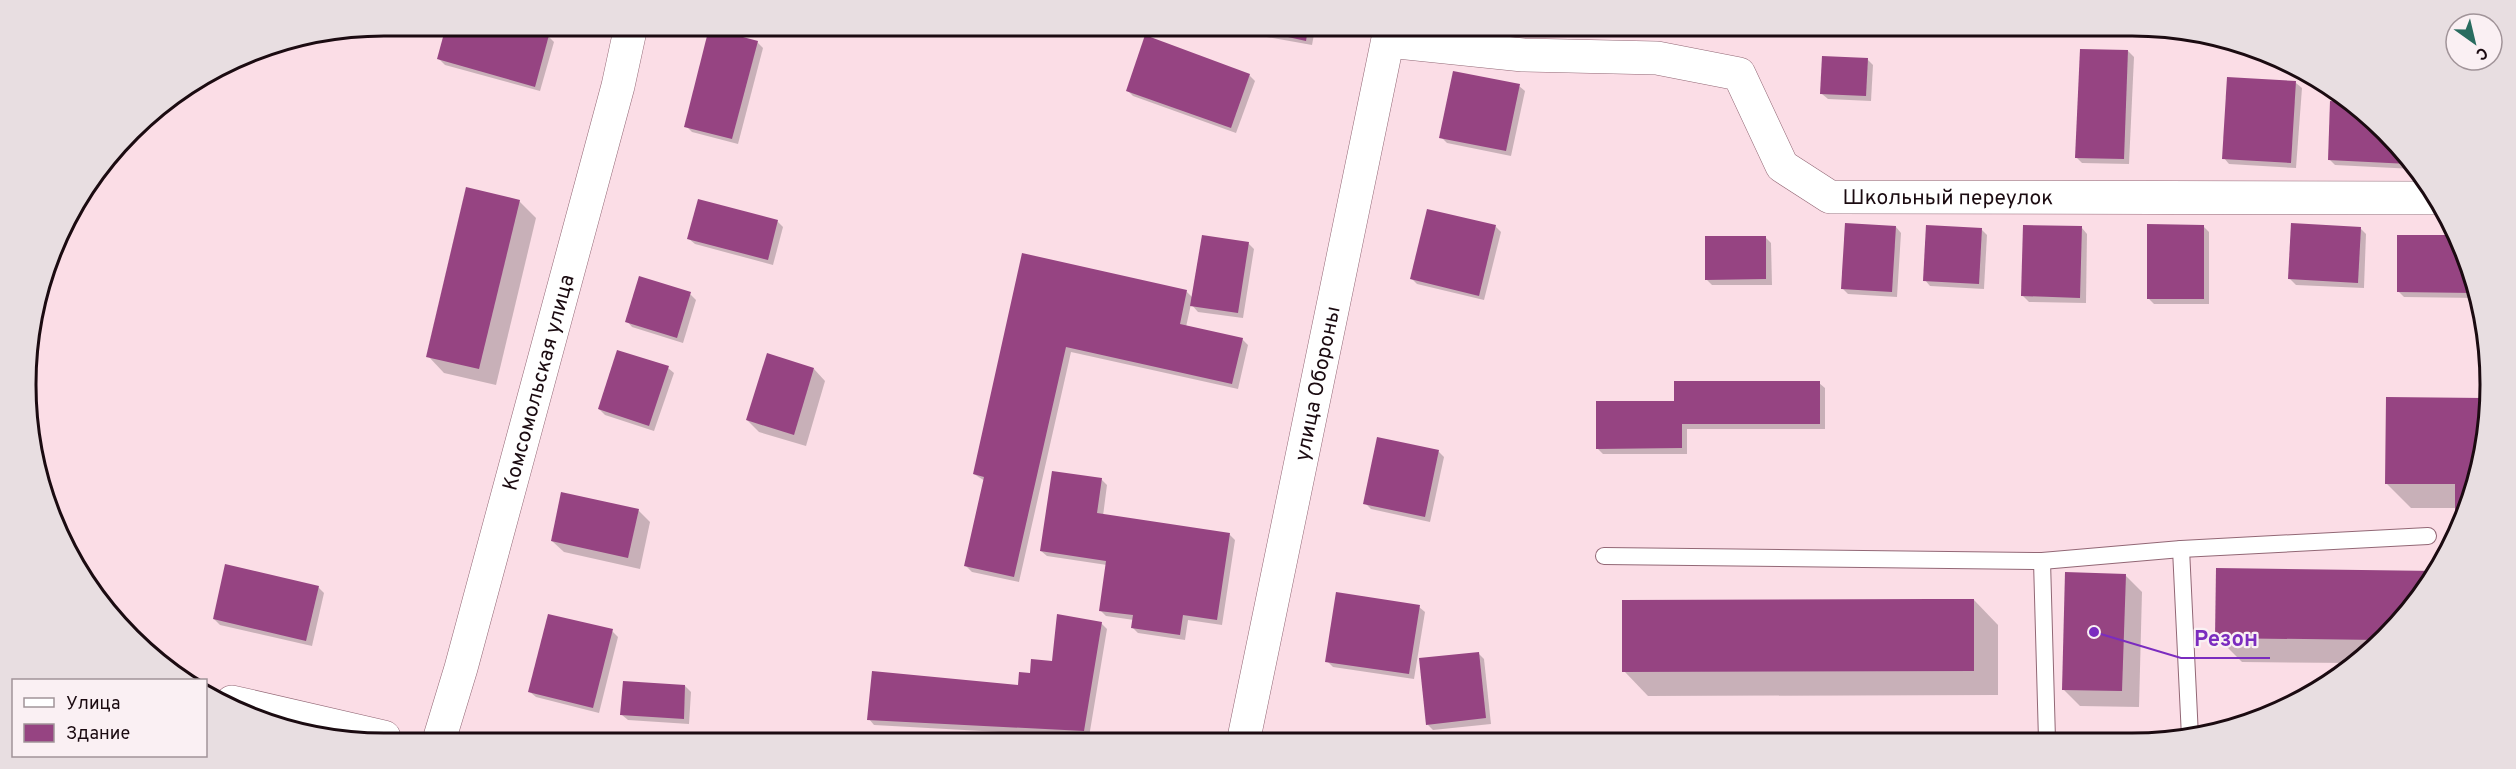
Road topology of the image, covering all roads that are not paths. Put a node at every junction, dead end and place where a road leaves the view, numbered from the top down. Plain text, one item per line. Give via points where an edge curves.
1 (628, 36) edge
2 (1389, 36) edge
3 (1396, 36) edge
4 (2425, 198) edge
5 (2428, 536) dead end
6 (2181, 549) junction
7 (1604, 556) dead end
8 (2042, 561) junction
9 (253, 707) edge
10 (2190, 728) edge
11 (362, 732) edge
12 (441, 733) edge
13 (1245, 733) edge
14 (2047, 733) edge

1 - 12 street, Комсомольская улица
2 - 13 street, улица Обороны
3 - 4 street, Школьный переулок via 1523,55 1657,58 1739,74 1782,166 1830,197
5 - 6 lane
6 - 8 lane
6 - 10 lane
7 - 8 lane
8 - 14 lane
9 - 11 street

